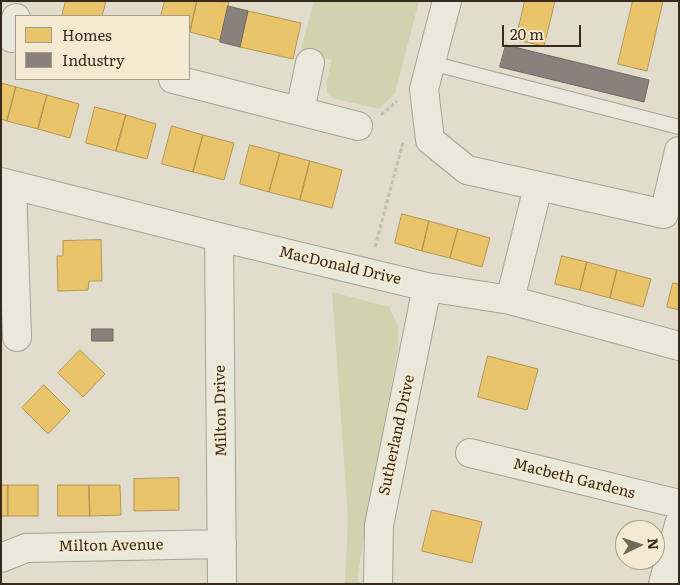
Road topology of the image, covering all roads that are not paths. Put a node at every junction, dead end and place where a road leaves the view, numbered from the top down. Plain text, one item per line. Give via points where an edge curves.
1 (20, 1) edge
2 (447, 1) edge
3 (16, 15) edge
4 (310, 63) dead end
5 (431, 63) junction
6 (177, 80) edge
7 (300, 111) junction
8 (358, 126) dead end
9 (679, 127) edge
10 (679, 151) edge
11 (6, 184) edge
12 (538, 187) junction
13 (219, 237) junction
14 (427, 287) junction
15 (510, 300) junction
16 (17, 336) dead end
17 (679, 346) edge
18 (470, 453) dead end
19 (679, 504) edge
20 (679, 524) edge
21 (222, 544) junction
22 (1, 558) edge
23 (222, 584) edge
24 (378, 584) edge
25 (663, 584) edge

1 - 3 street
2 - 5 street
4 - 7 street
5 - 9 lane
5 - 12 street via 424,89 430,140 467,170
6 - 7 street
7 - 8 street
10 - 12 street via 664,214
11 - 13 street, MacDonald Drive
11 - 16 street
12 - 15 street
13 - 14 street, MacDonald Drive
13 - 21 street, Milton Drive
14 - 15 street, MacDonald Drive
14 - 24 street, Sutherland Drive via 379,525
15 - 17 street, MacDonald Drive
18 - 19 street, Macbeth Gardens
20 - 25 street
21 - 22 street, Milton Avenue via 26,548
21 - 23 street, Milton Drive

